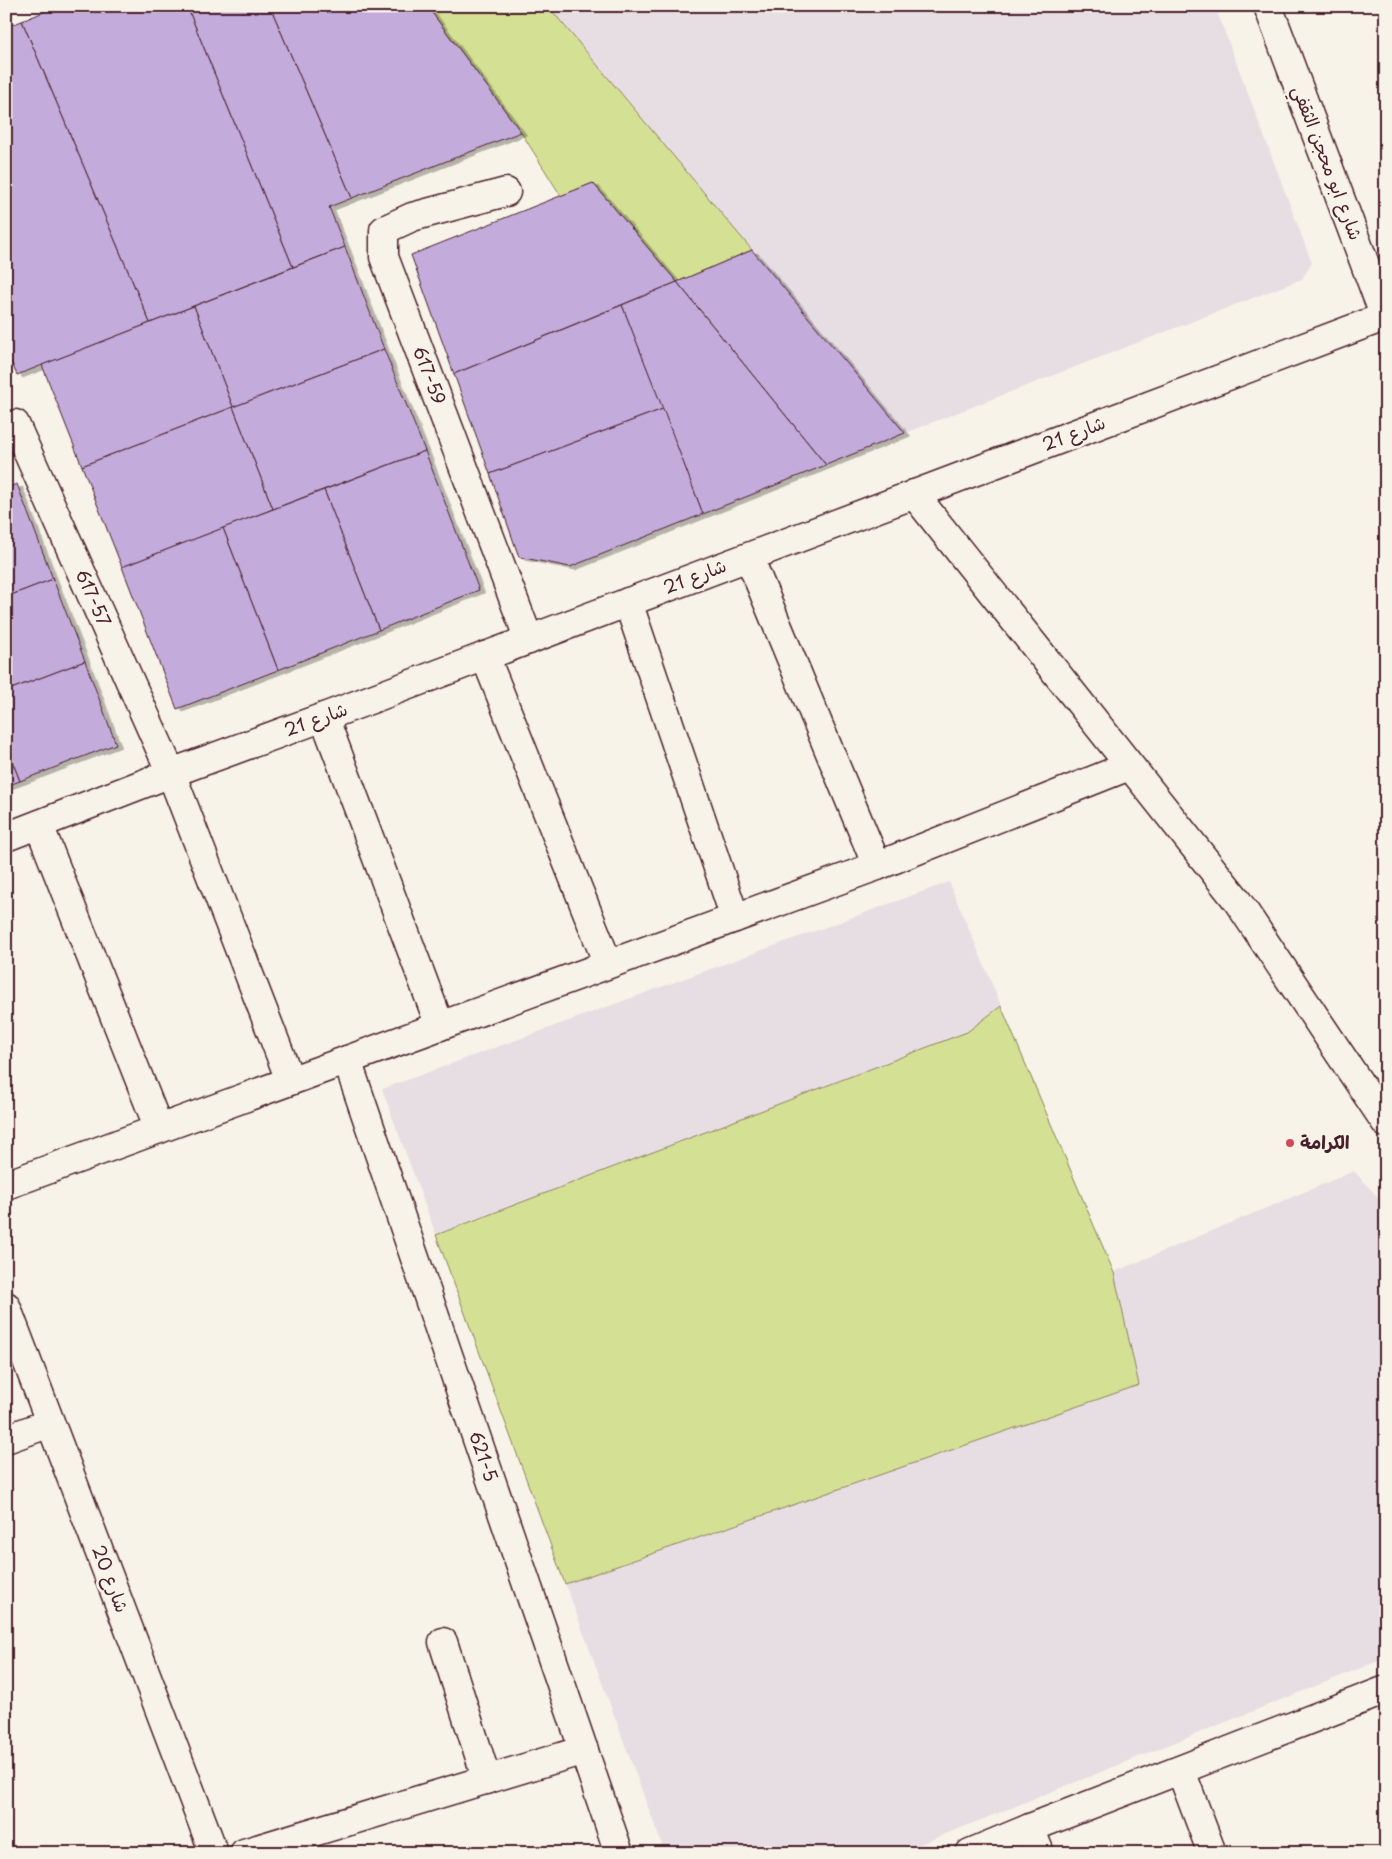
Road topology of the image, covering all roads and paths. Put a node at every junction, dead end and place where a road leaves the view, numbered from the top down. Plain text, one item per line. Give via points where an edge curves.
1 (1268, 6) edge
2 (506, 192) dead end
3 (1385, 318) edge
4 (9, 418) edge
5 (914, 494) junction
6 (749, 557) junction
7 (628, 602) junction
8 (529, 640) junction
9 (484, 656) junction
10 (324, 717) junction
11 (1129, 766) junction
12 (171, 773) junction
13 (38, 825) junction
14 (6, 837) edge
15 (877, 866) junction
16 (735, 918) junction
17 (608, 964) junction
18 (440, 1026) junction
19 (347, 1060) junction
20 (290, 1080) junction
21 (1386, 1123) edge
22 (158, 1129) junction
23 (6, 1184) edge
24 (6, 1306) edge
25 (50, 1423) junction
26 (6, 1439) edge
27 (443, 1642) dead end
28 (1386, 1690) edge
29 (584, 1750) junction
30 (1181, 1771) junction
31 (487, 1780) junction
32 (1030, 1828) junction
33 (214, 1853) edge
34 (244, 1853) edge
35 (619, 1853) edge
36 (970, 1853) edge
37 (1040, 1853) edge
38 (1212, 1853) edge

1 - 3 street, شارع ابو محجن الثقفي
2 - 8 street, 617-59 via 412,217 384,230 384,257
3 - 5 street, شارع 21
4 - 12 street, 617-57
5 - 6 street, شارع 21
5 - 11 street
6 - 7 street, شارع 21
6 - 15 street
7 - 8 street, شارع 21
7 - 16 street
8 - 9 street, شارع 21
9 - 10 street, شارع 21
9 - 17 street
10 - 12 street, شارع 21
10 - 18 street
11 - 15 street
11 - 21 street via 1236,899
12 - 13 street, شارع 21
12 - 20 street, 617-57
13 - 14 street, شارع 21
13 - 22 street
15 - 16 street
16 - 17 street
17 - 18 street
18 - 19 street
19 - 20 street
19 - 29 street, 621-5
20 - 22 street
22 - 23 street
24 - 25 street, شارع 20
25 - 26 street
25 - 33 street, شارع 20
27 - 31 street
28 - 30 street
29 - 31 street
29 - 35 street, 621-5
30 - 32 street
30 - 38 street
31 - 34 street
32 - 36 street
32 - 37 street

